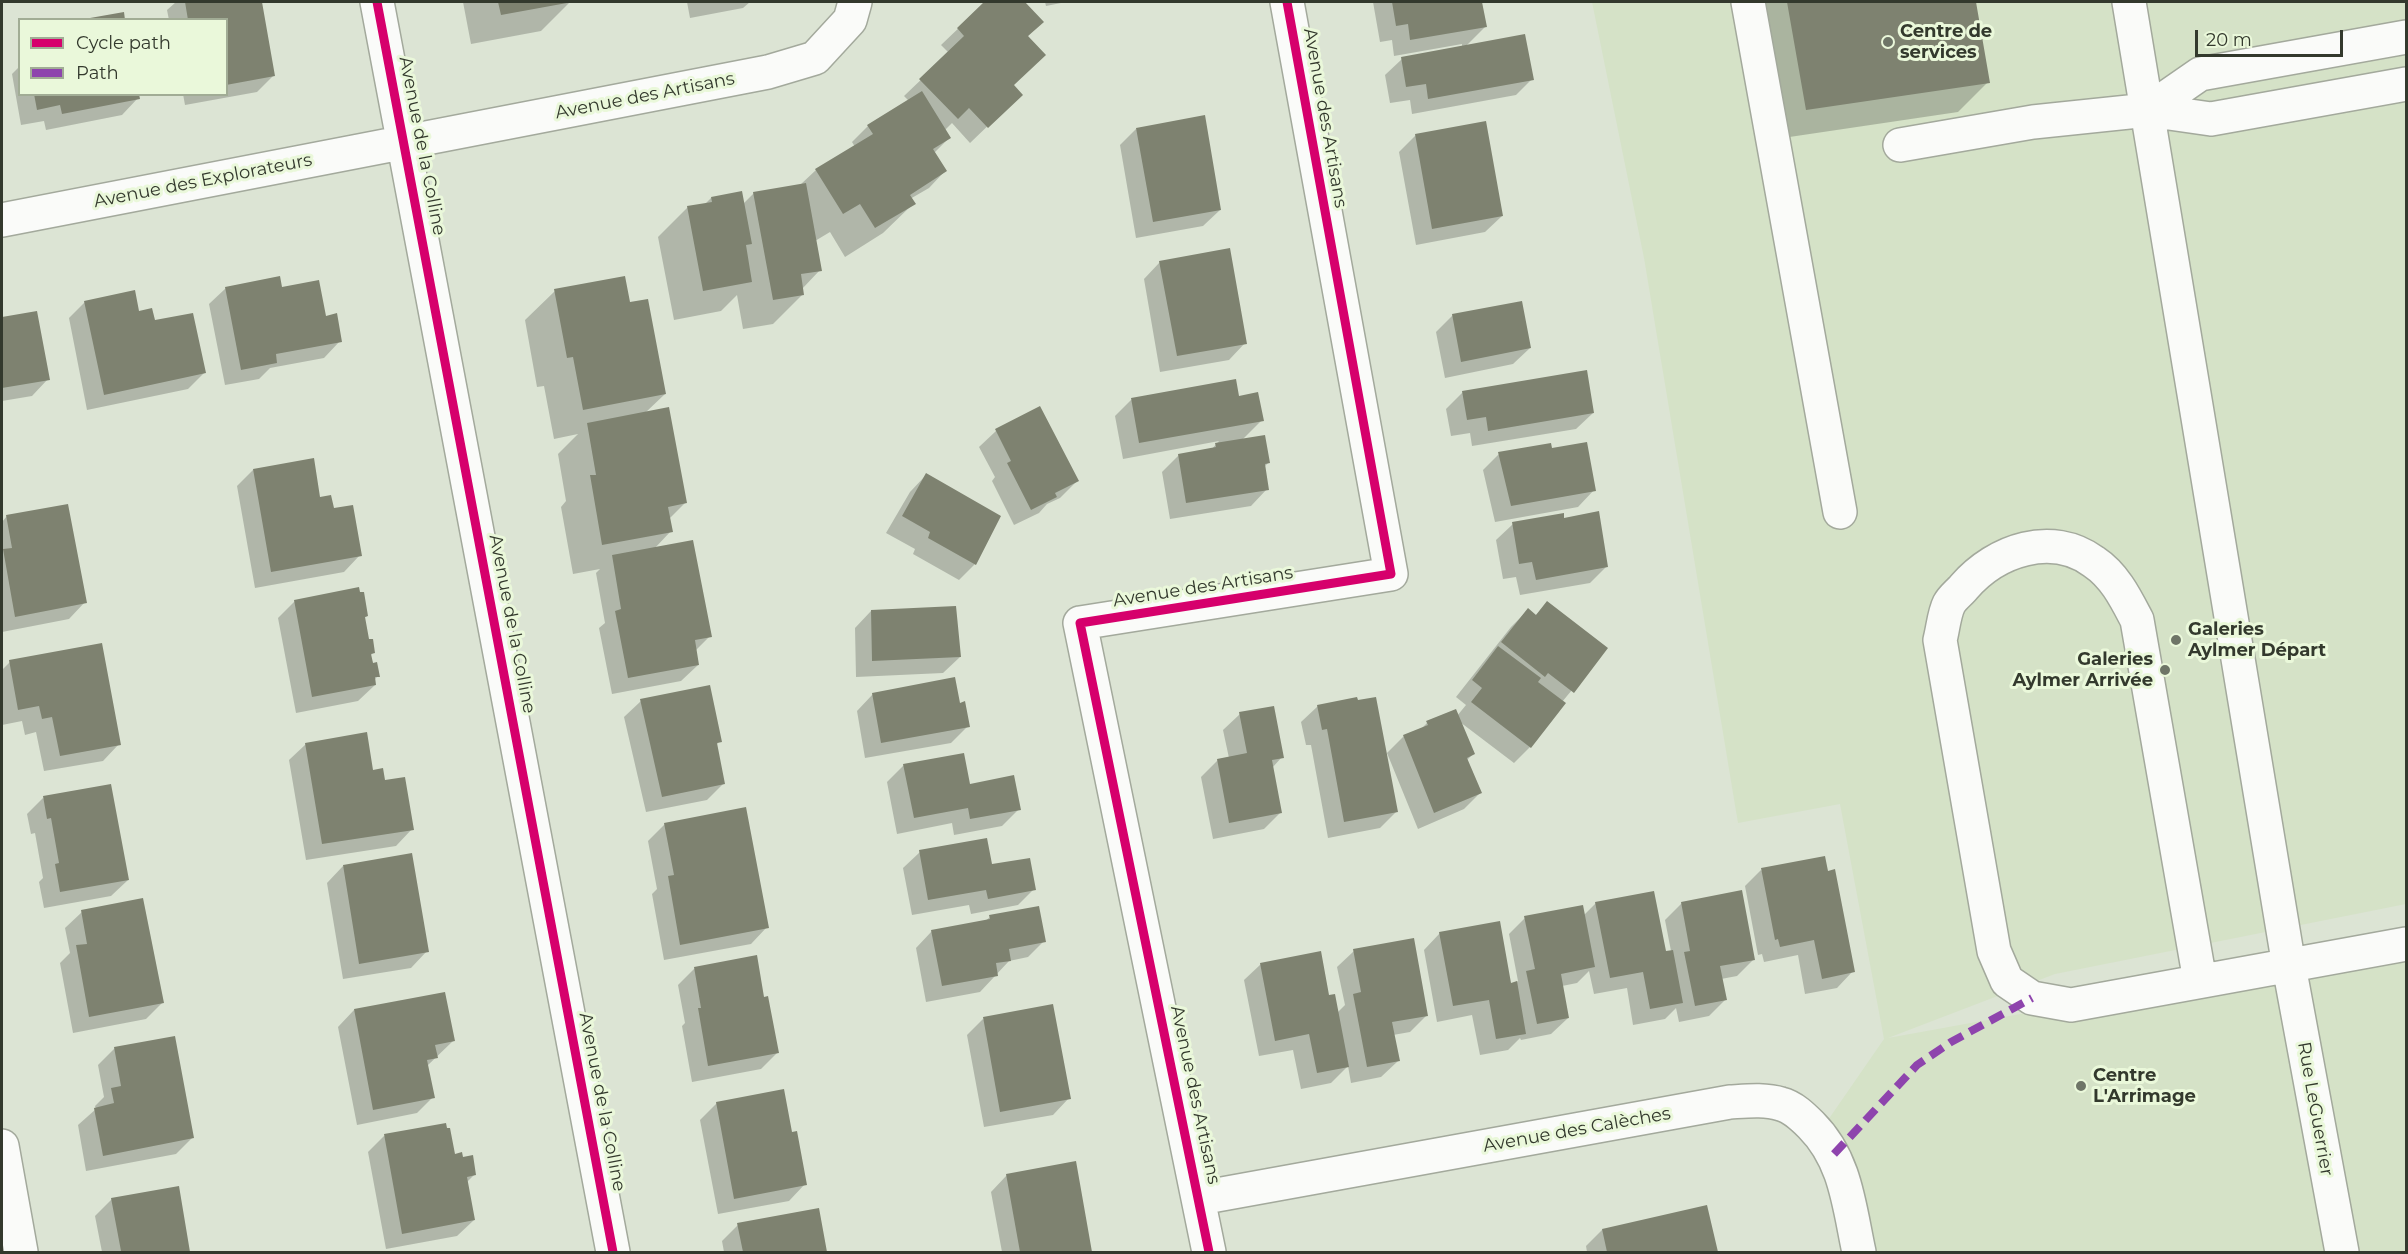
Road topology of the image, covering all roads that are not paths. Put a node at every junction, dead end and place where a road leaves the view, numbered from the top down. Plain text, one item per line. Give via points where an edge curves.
1 (377, 2) edge
2 (855, 2) edge
3 (1287, 2) edge
4 (1748, 2) edge
5 (2129, 2) edge
6 (2406, 37) edge
7 (2406, 84) edge
8 (2148, 110) junction
9 (405, 143) junction
10 (1900, 145) dead end
11 (2, 220) edge
12 (1840, 512) dead end
13 (2406, 944) edge
14 (2289, 966) junction
15 (2200, 981) junction
16 (2, 1146) edge
17 (1200, 1198) junction
18 (21, 1252) edge
19 (613, 1252) edge
20 (1209, 1252) edge
21 (1859, 1252) edge
22 (2342, 1252) edge

1 - 9 street, Avenue de la Colline
2 - 9 street, Avenue des Artisans via 850,20 815,58 768,72
3 - 17 street, Avenue des Artisans via 1391,574 1080,623
4 - 12 street
5 - 8 street, Rue LeGuerrier
6 - 8 street via 2200,74
7 - 8 street via 2211,120
8 - 10 street via 2033,122
8 - 14 street, Rue LeGuerrier
9 - 11 street, Avenue des Explorateurs
9 - 19 street, Avenue de la Colline
13 - 14 street
14 - 15 street
14 - 22 street, Rue LeGuerrier
15 - 15 street via 2071,1005 2032,998 2007,981 1994,951 1941,640 1949,605 1975,574 2001,556 2029,547 2066,547 2095,562 2121,590 2137,620
16 - 18 street
17 - 20 street, Avenue des Artisans
17 - 21 street, Avenue des Calèches via 1755,1100 1781,1104 1802,1115 1834,1154 1845,1184

